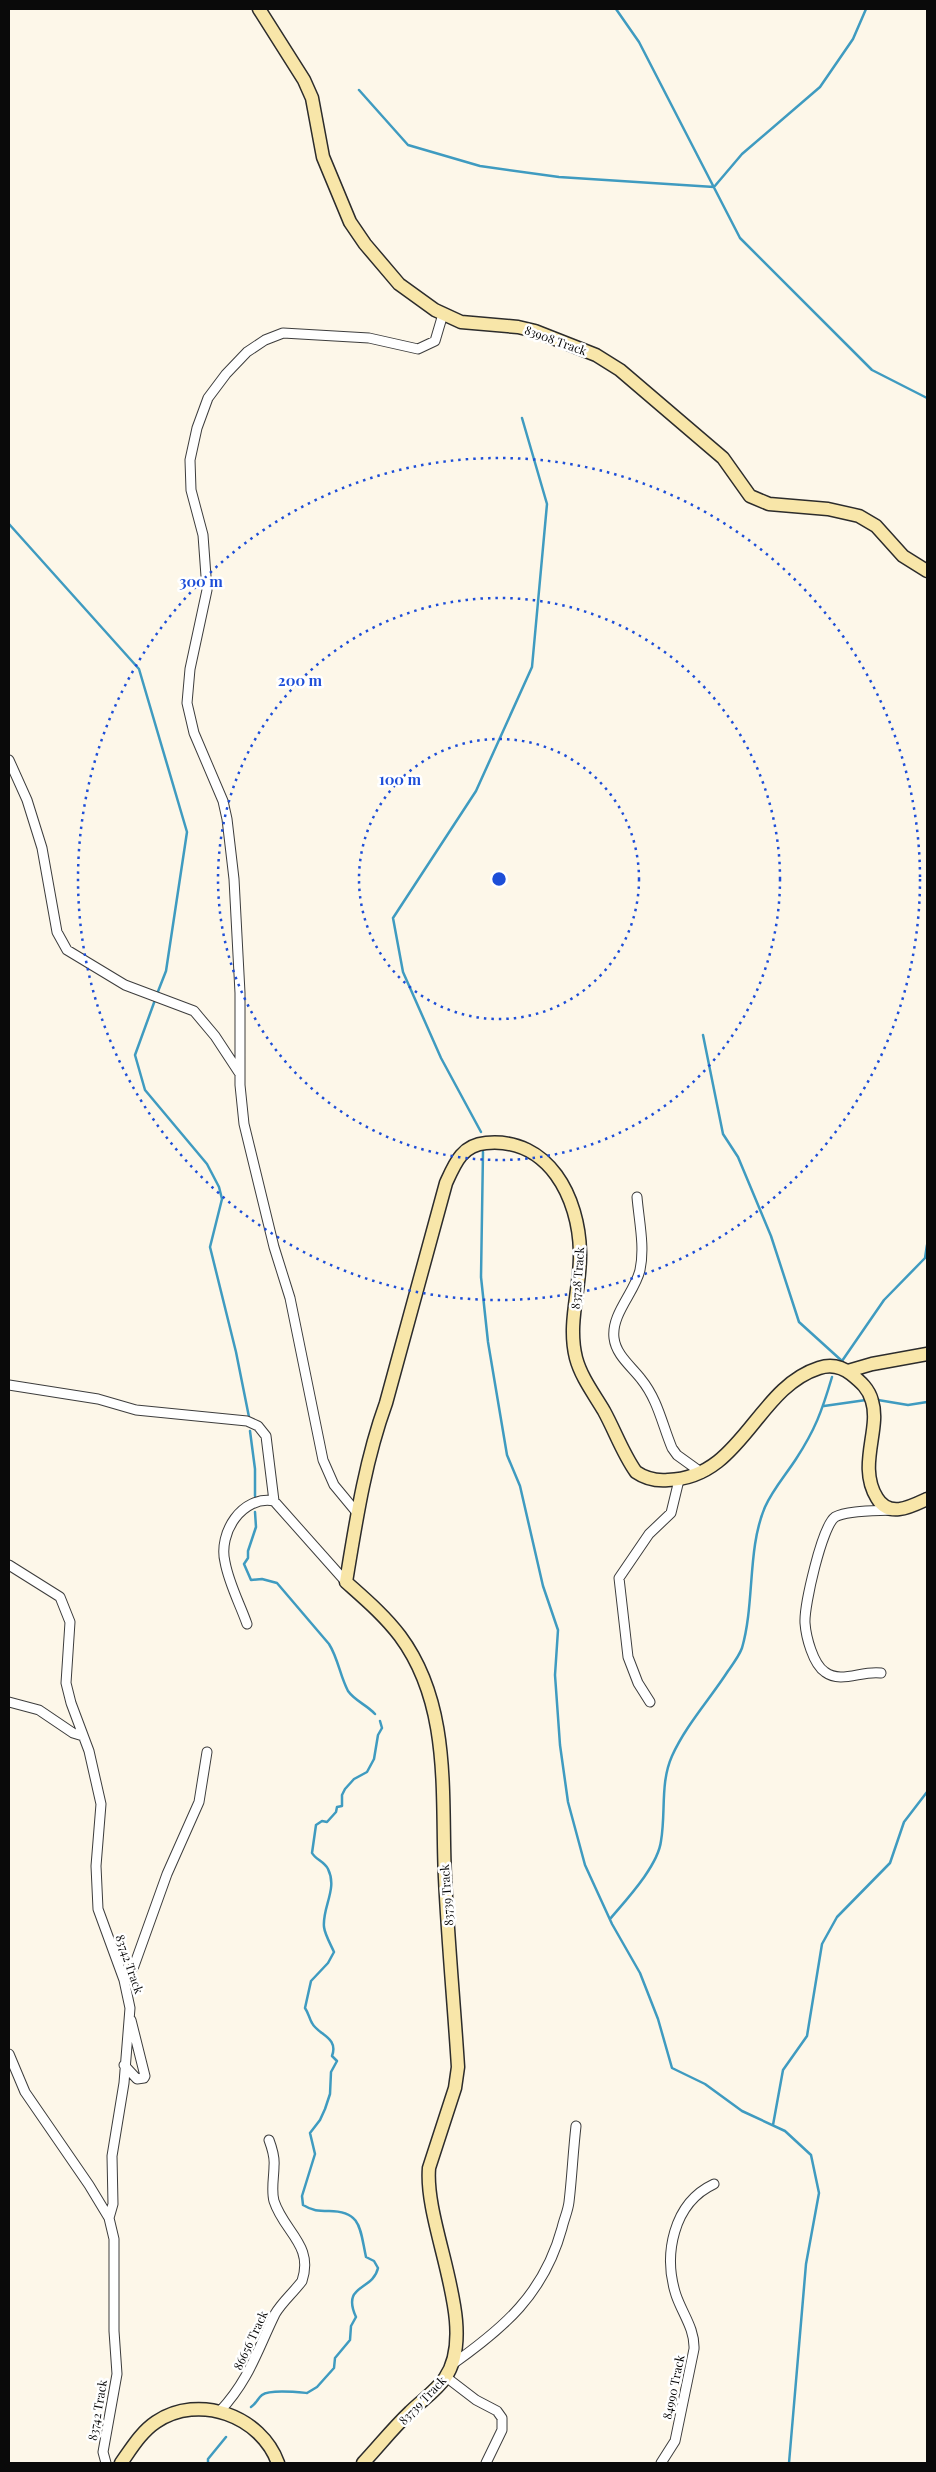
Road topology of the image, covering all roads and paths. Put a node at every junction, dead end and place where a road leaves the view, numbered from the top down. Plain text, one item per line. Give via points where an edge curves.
1 (259, 9) edge
2 (443, 314) junction
3 (927, 571) edge
4 (9, 760) edge
5 (240, 1074) junction
6 (637, 1198) dead end
7 (927, 1354) edge
8 (848, 1371) junction
9 (9, 1385) edge
10 (702, 1473) junction
11 (679, 1480) junction
12 (927, 1499) edge
13 (274, 1501) junction
14 (892, 1510) junction
15 (358, 1514) junction
16 (9, 1565) edge
17 (346, 1582) junction
18 (247, 1624) dead end
19 (881, 1673) dead end
20 (9, 1702) edge
21 (650, 1702) dead end
22 (83, 1736) junction
23 (207, 1752) dead end
24 (124, 1980) junction
25 (130, 2017) junction
26 (9, 2054) edge
27 (124, 2064) junction
28 (576, 2126) dead end
29 (269, 2140) dead end
30 (714, 2184) dead end
31 (109, 2218) junction
32 (448, 2372) junction
33 (220, 2411) junction
34 (106, 2463) edge
35 (121, 2463) edge
36 (278, 2463) edge
37 (363, 2463) edge
38 (486, 2463) edge
39 (661, 2463) edge

1 - 2 street, 83908 Track via 310,92 324,157 350,222 399,284
2 - 3 street, 83908 Track via 461,322 518,326 596,355 620,370 723,458 750,496 770,504 828,509 859,516 876,526 903,556
2 - 5 street via 435,341 418,349 369,338 274,336 247,352 226,374 208,398 197,428 190,460 191,490 203,535 208,590 186,695 194,733 223,801 227,819 240,992
4 - 5 street via 27,800 42,848 57,932 67,950 125,985 194,1011
5 - 15 street via 247,1143 292,1306 323,1460 338,1491
6 - 10 street via 642,1254 640,1272 618,1317 614,1339 619,1352 656,1402 672,1448
7 - 8 street
8 - 10 street, 83728 Track via 836,1366 818,1368 794,1383 737,1445
8 - 14 street via 862,1383 873,1402 870,1480 879,1502
9 - 13 street via 98,1399 136,1410 247,1421 258,1426 266,1436
10 - 11 street, 83728 Track
11 - 15 street, 83728 Track via 649,1479 636,1472 579,1368 573,1337 580,1238 562,1185 547,1162 537,1154 511,1144 484,1143 462,1152 446,1183 386,1403 374,1435
11 - 21 street via 672,1513 650,1534 618,1578 628,1657
12 - 14 street
13 - 17 street, 83739 Track
13 - 18 street via 246,1505 238,1513 227,1536 224,1560
14 - 19 street via 847,1514 835,1517 830,1523 816,1560 805,1615 814,1654 825,1672 837,1677
15 - 17 street, 83728 Track
16 - 22 street, 83742 Track via 52,1590 67,1610 70,1638 66,1683
17 - 32 street, 83739 Track via 384,1616 415,1659 430,1697 440,1742 446,1910 458,2067 428,2181 436,2229 455,2303 456,2330
20 - 22 street via 39,1710
22 - 24 street, 83742 Track via 101,1804 96,1866 98,1909
23 - 24 street via 196,1810 167,1874 134,1966
24 - 25 street, 83742 Track
25 - 27 street, 83742 Track
25 - 27 street via 146,2076 137,2078
26 - 31 street via 25,2092
27 - 31 street, 83742 Track via 112,2156 113,2204
28 - 32 street via 569,2203 553,2256 533,2294 486,2341
29 - 33 street, 86656 Track via 274,2160 273,2197 289,2230 304,2249 304,2275 276,2314 244,2381
30 - 39 street, 84990 Track via 693,2197 672,2242 672,2277 693,2334 694,2349 675,2441
31 - 34 street, 83742 Track via 114,2238 117,2374 103,2452
32 - 37 street, 83739 Track
32 - 38 street via 476,2400 497,2411 502,2418 502,2430
33 - 35 street via 192,2410 157,2422
33 - 36 street via 239,2419 262,2436 275,2453

